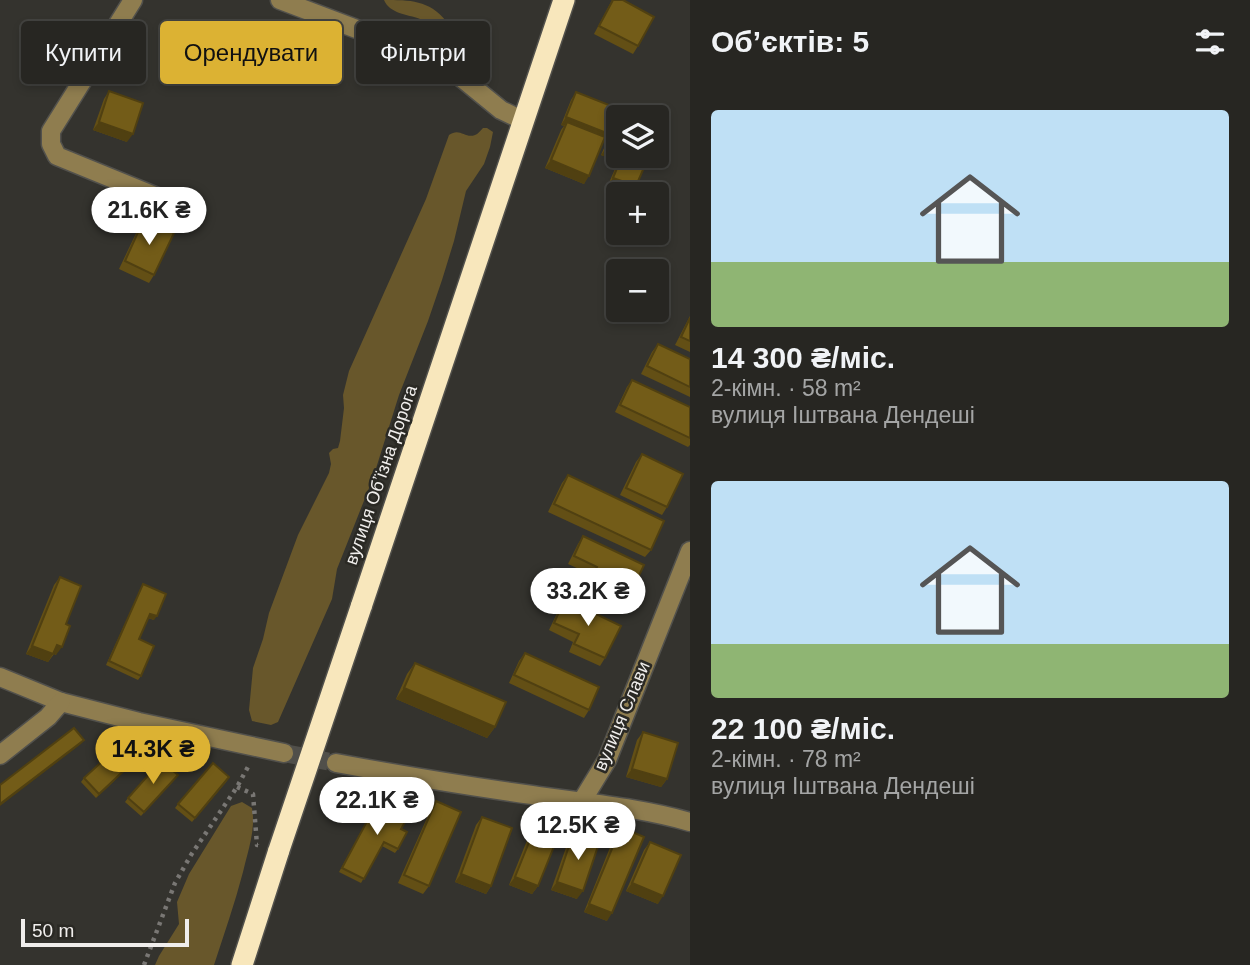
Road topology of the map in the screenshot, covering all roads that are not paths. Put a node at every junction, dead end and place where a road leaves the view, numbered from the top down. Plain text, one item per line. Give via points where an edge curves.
1 (133, 0) edge
2 (280, 0) edge
3 (564, 0) edge
4 (524, 121) junction
5 (194, 212) dead end
6 (690, 551) edge
7 (0, 677) edge
8 (61, 702) junction
9 (284, 753) tunnel mouth
10 (0, 755) edge
11 (336, 763) tunnel mouth
12 (582, 802) junction
13 (690, 822) edge
14 (242, 965) edge

1 - 5 street via 51,131 51,144 57,156
2 - 4 street via 441,61 501,110
3 - 4 highway, вулиця Обʼїзна Дорога
4 - 14 highway, вулиця Обʼїзна Дорога, bridge
6 - 12 street, вулиця Слави via 607,760
7 - 8 street
8 - 9 street
8 - 10 street
11 - 12 street
12 - 13 street

